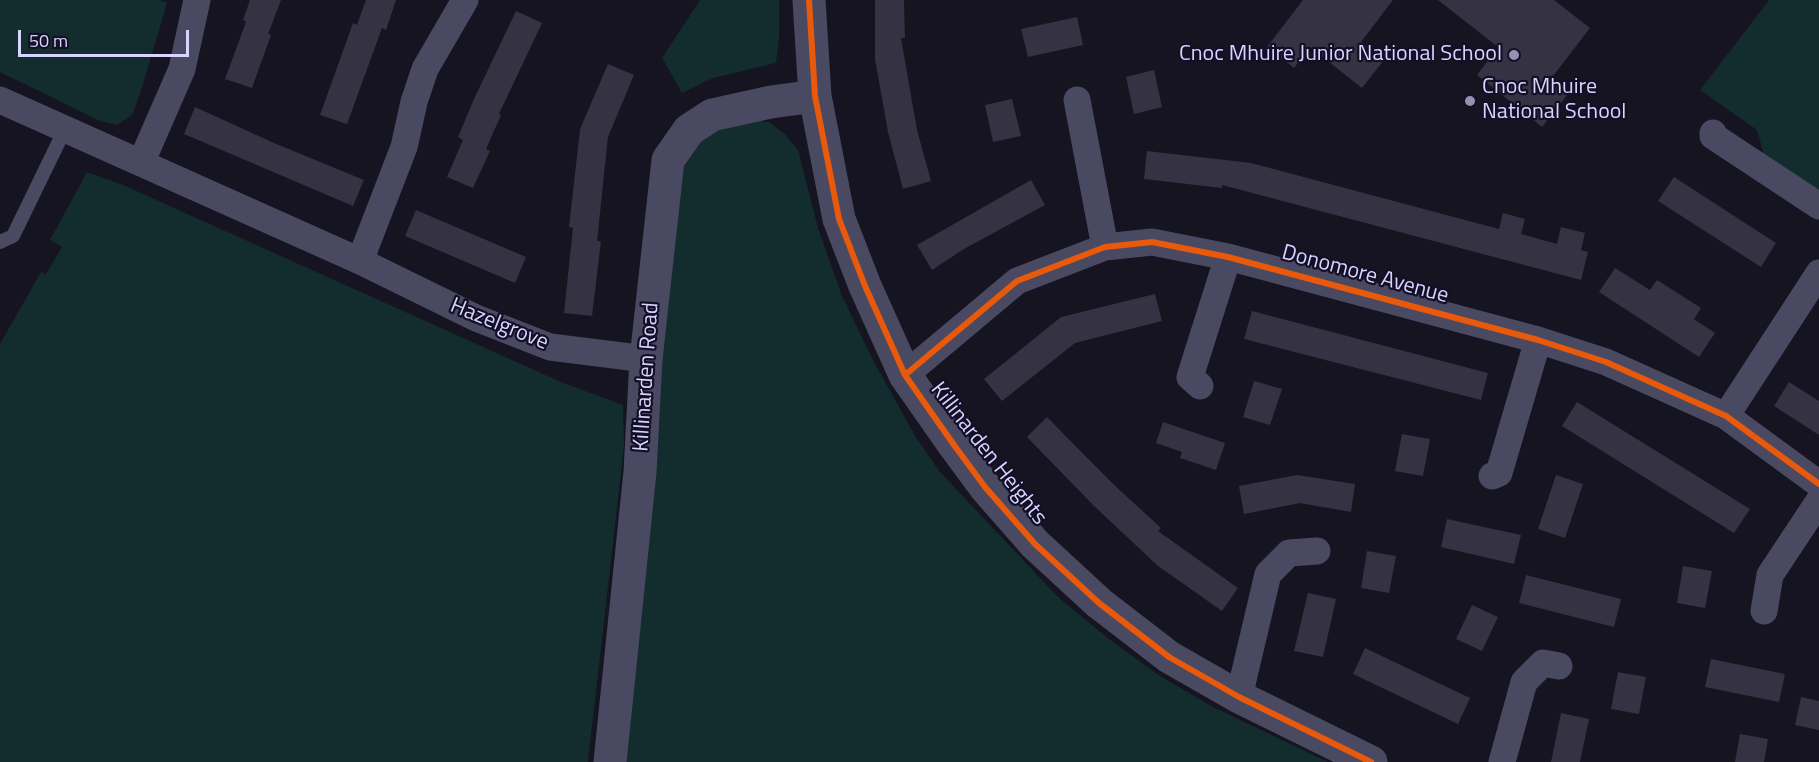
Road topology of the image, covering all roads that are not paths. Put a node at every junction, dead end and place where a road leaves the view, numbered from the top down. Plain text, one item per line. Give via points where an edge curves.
1 (197, 0) edge
2 (465, 0) edge
3 (809, 0) edge
4 (815, 96) junction
5 (0, 100) edge
6 (1077, 100) dead end
7 (65, 129) junction
8 (1713, 133) dead end
9 (141, 162) junction
10 (1819, 206) edge
11 (0, 242) edge
12 (1105, 247) junction
13 (1228, 257) junction
14 (360, 261) junction
15 (1819, 273) edge
16 (1538, 340) junction
17 (646, 359) junction
18 (905, 375) junction
19 (1200, 386) dead end
20 (1726, 416) junction
21 (1492, 476) dead end
22 (1819, 484) edge
23 (1819, 501) edge
24 (1317, 551) dead end
25 (1764, 610) dead end
26 (1559, 666) dead end
27 (1239, 697) junction
28 (610, 762) edge
29 (1371, 762) edge
30 (1503, 762) edge

1 - 9 street via 182,69
2 - 14 street via 425,69 404,147
3 - 4 street, Killinarden Heights
4 - 17 street, Killinarden Road via 712,115 689,130 668,160
4 - 18 street, Killinarden Heights via 839,219
5 - 7 street, Hazelgrove
6 - 12 street
7 - 9 street, Hazelgrove
7 - 11 lane via 13,236
8 - 10 street
9 - 14 street, Hazelgrove
12 - 13 street, Donomore Avenue via 1152,242
12 - 18 street, Donomore Avenue via 1017,281
13 - 16 street, Donomore Avenue
13 - 19 street via 1190,377
14 - 17 street, Hazelgrove via 476,318 550,347
15 - 20 street
16 - 20 street, Donomore Avenue via 1606,362
16 - 21 street via 1499,473
17 - 28 street, Killinarden Road via 640,472
18 - 27 street, Killinarden Heights via 985,487 1035,544 1100,603 1169,657
20 - 22 street, Donomore Avenue
23 - 25 street via 1770,574
24 - 27 street via 1289,553 1268,574
26 - 30 street via 1543,663 1524,682
27 - 29 street, Killinarden Heights

